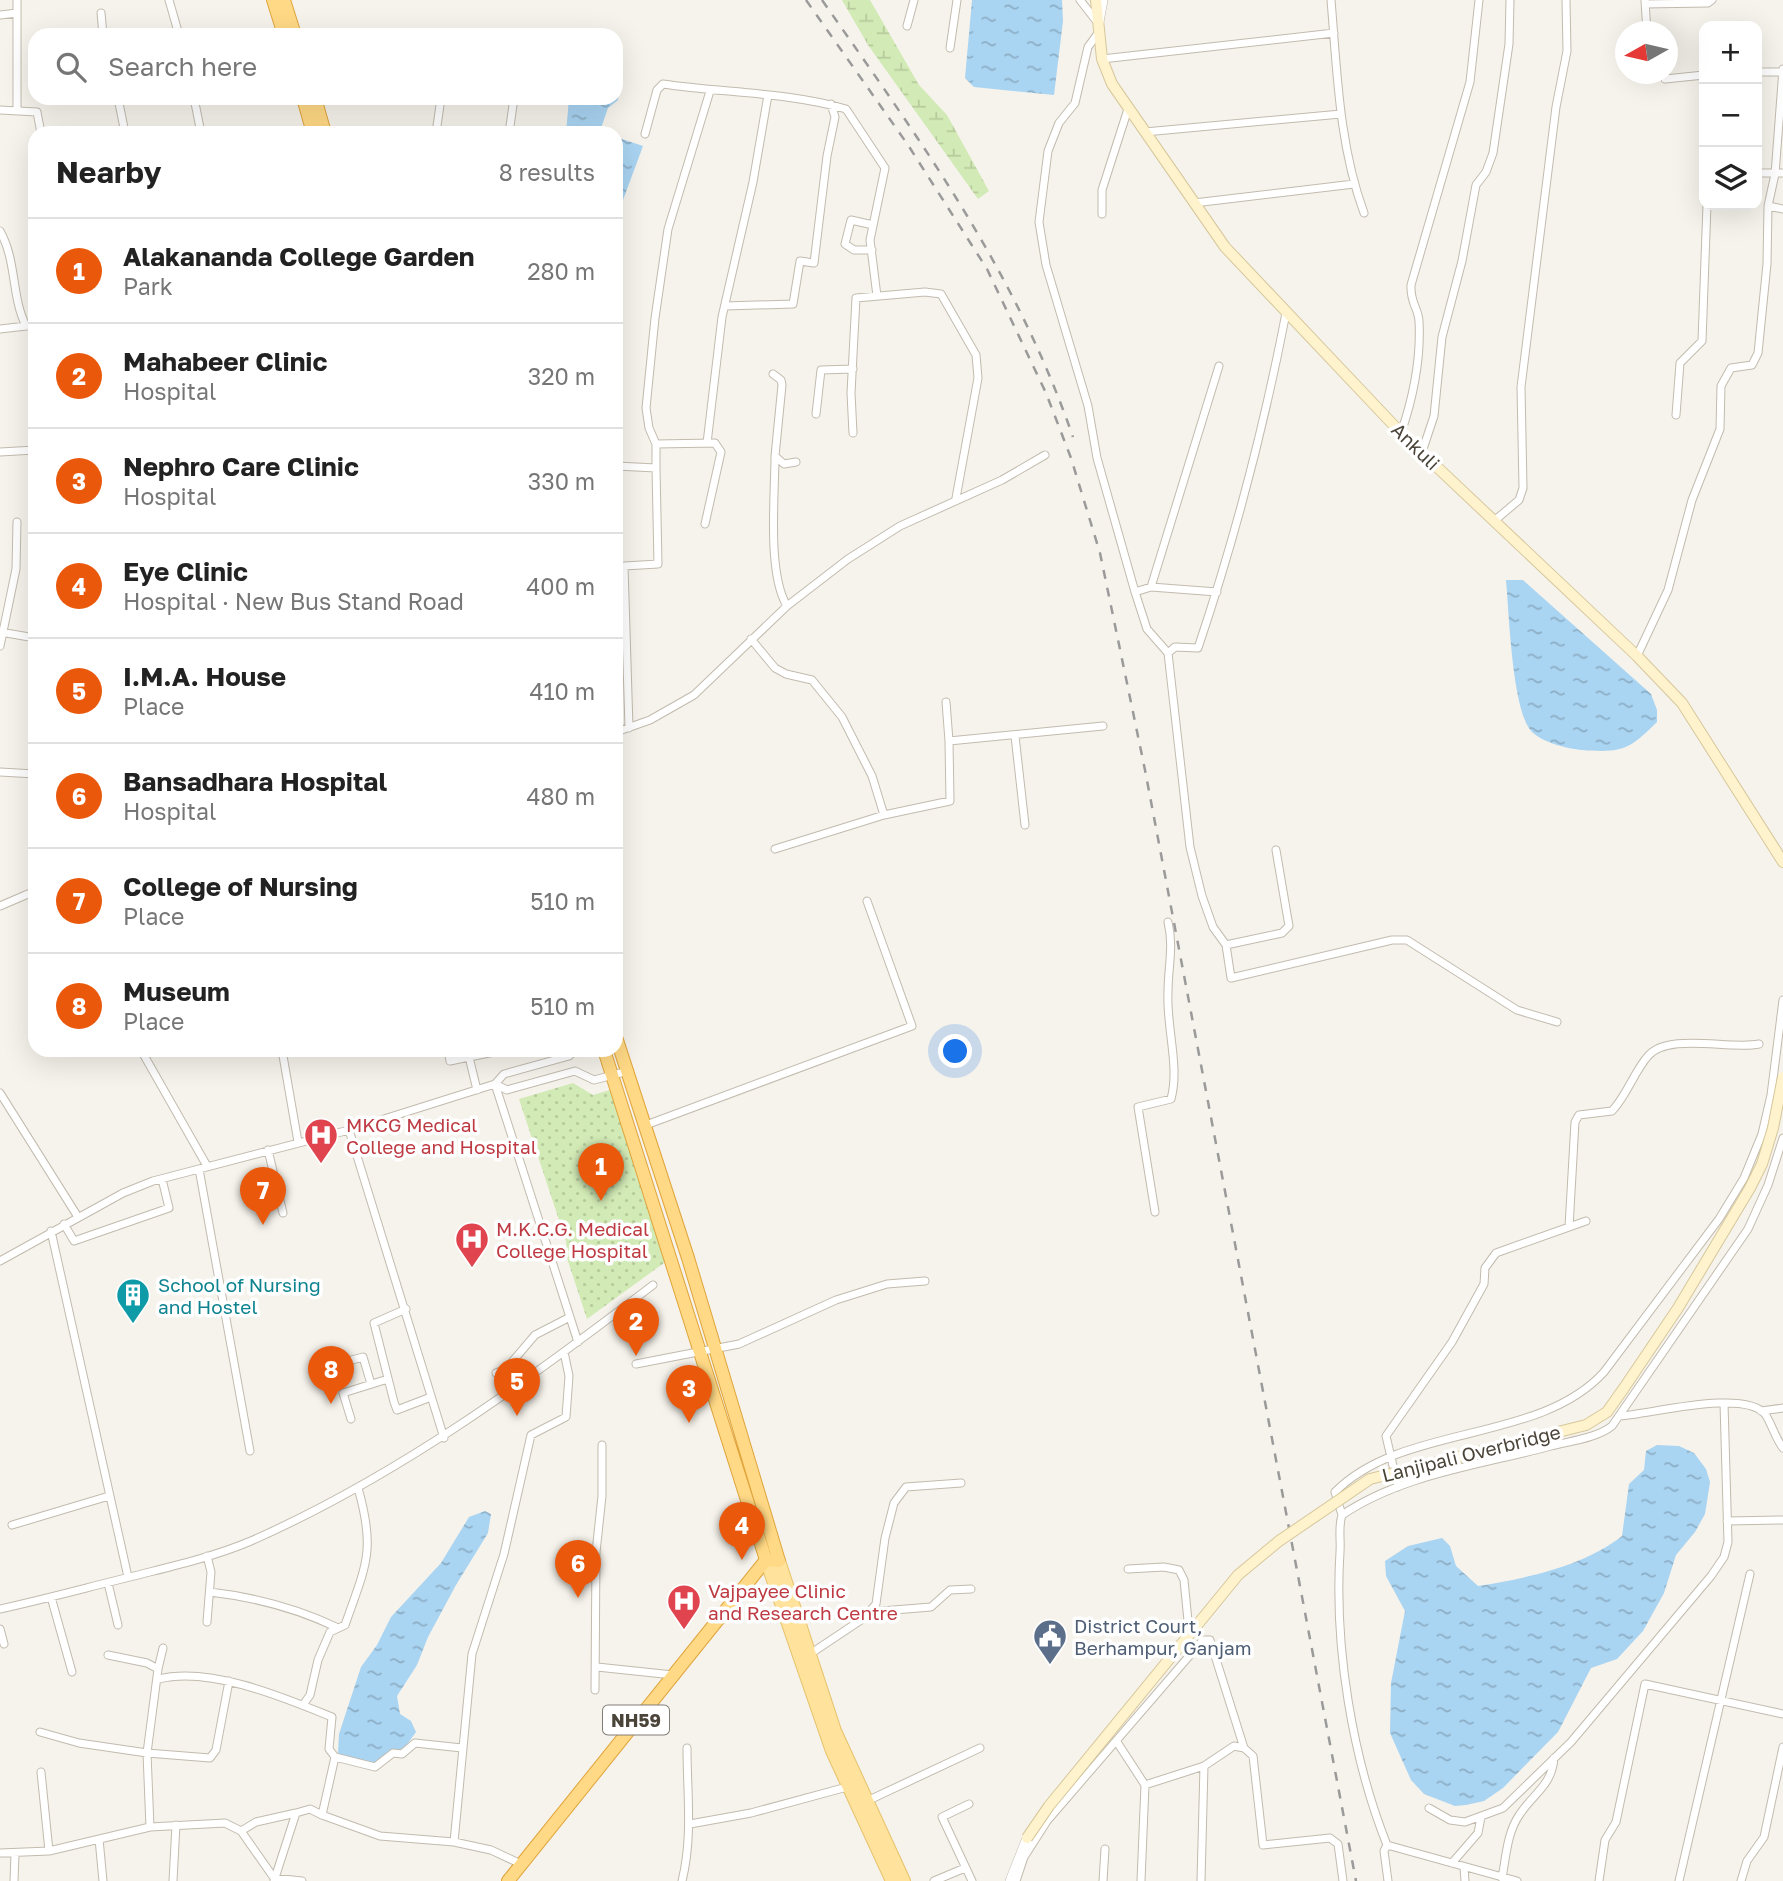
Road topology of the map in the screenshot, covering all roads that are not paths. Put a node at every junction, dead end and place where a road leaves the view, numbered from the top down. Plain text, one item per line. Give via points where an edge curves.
1 (17, 0) edge
2 (169, 0) edge
3 (273, 0) edge
4 (284, 0) edge
5 (914, 0) edge
6 (957, 0) edge
7 (1080, 0) edge
8 (1331, 0) edge
9 (1479, 0) edge
10 (1510, 0) edge
11 (1566, 0) edge
12 (1712, 0) edge
13 (1099, 1) edge
14 (1645, 2) edge
15 (17, 13) junction
16 (101, 13) dead end
17 (0, 15) edge
18 (1646, 21) edge
19 (907, 26) dead end
20 (102, 28) edge
21 (176, 28) edge
22 (282, 28) edge
23 (293, 28) edge
24 (1099, 28) junction
25 (1334, 33) junction
26 (950, 48) dead end
27 (1102, 59) junction
28 (1783, 71) edge
29 (1762, 72) edge
30 (1699, 76) edge
31 (1678, 78) edge
32 (710, 91) junction
33 (768, 95) junction
34 (831, 104) junction
35 (119, 105) edge
36 (195, 105) edge
37 (305, 105) edge
38 (316, 105) edge
39 (440, 105) edge
40 (513, 105) edge
41 (1128, 109) junction
42 (0, 110) edge
43 (17, 111) junction
44 (1341, 114) junction
45 (40, 126) edge
46 (124, 126) edge
47 (200, 126) edge
48 (311, 126) edge
49 (323, 126) edge
50 (437, 126) edge
51 (510, 126) edge
52 (1144, 132) junction
53 (645, 134) dead end
54 (1779, 173) edge
55 (1353, 184) junction
56 (1194, 203) junction
57 (1768, 206) junction
58 (1783, 209) edge
59 (1707, 210) edge
60 (1364, 213) dead end
61 (1102, 214) dead end
62 (873, 225) junction
63 (0, 231) edge
64 (872, 250) junction
65 (877, 296) junction
66 (725, 306) junction
67 (1286, 313) junction
68 (28, 322) edge
69 (28, 326) edge
70 (0, 329) edge
71 (1219, 366) dead end
72 (853, 369) junction
73 (773, 374) dead end
74 (816, 414) dead end
75 (1676, 415) dead end
76 (853, 433) dead end
77 (1401, 433) junction
78 (707, 443) junction
79 (656, 444) junction
80 (28, 450) edge
81 (0, 452) edge
82 (1422, 452) junction
83 (1045, 455) dead end
84 (775, 456) junction
85 (796, 462) dead end
86 (623, 466) edge
87 (656, 468) junction
88 (956, 498) junction
89 (1494, 521) junction
90 (18, 522) dead end
91 (705, 524) dead end
92 (1151, 587) junction
93 (1135, 592) junction
94 (1217, 592) junction
95 (787, 606) junction
96 (1, 633) edge
97 (28, 637) edge
98 (751, 639) junction
99 (0, 646) edge
100 (1168, 653) junction
101 (1637, 656) junction
102 (946, 702) dead end
103 (1103, 726) dead end
104 (629, 728) junction
105 (623, 730) edge
106 (1015, 736) junction
107 (949, 741) junction
108 (0, 772) edge
109 (28, 774) edge
110 (884, 815) junction
111 (1025, 825) dead end
112 (775, 849) dead end
113 (1276, 850) dead end
114 (1783, 862) edge
115 (28, 894) edge
116 (867, 901) dead end
117 (0, 906) edge
118 (1168, 922) dead end
119 (1226, 945) junction
120 (1783, 1000) edge
121 (1557, 1022) dead end
122 (1759, 1044) dead end
123 (145, 1057) edge
124 (283, 1057) edge
125 (449, 1057) edge
126 (470, 1057) joint
127 (565, 1057) edge
128 (606, 1057) edge
129 (623, 1057) edge
130 (628, 1071) junction
131 (613, 1076) junction
132 (1783, 1077) edge
133 (495, 1084) junction
134 (477, 1090) junction
135 (0, 1093) edge
136 (646, 1125) junction
137 (349, 1130) junction
138 (1783, 1138) edge
139 (298, 1142) junction
140 (268, 1150) junction
141 (203, 1168) junction
142 (162, 1179) junction
143 (1155, 1212) dead end
144 (283, 1213) dead end
145 (78, 1217) junction
146 (1586, 1221) dead end
147 (64, 1224) junction
148 (1569, 1227) junction
149 (51, 1231) junction
150 (688, 1258) junction
151 (0, 1261) edge
152 (674, 1269) junction
153 (925, 1281) dead end
154 (653, 1285) dead end
155 (406, 1309) junction
156 (570, 1317) junction
157 (578, 1342) junction
158 (716, 1349) junction
159 (565, 1352) junction
160 (700, 1353) junction
161 (384, 1364) junction
162 (636, 1364) dead end
163 (319, 1369) dead end
164 (366, 1369) junction
165 (496, 1373) dead end
166 (388, 1379) junction
167 (370, 1384) junction
168 (431, 1397) junction
169 (1724, 1403) junction
170 (1783, 1408) edge
171 (1760, 1411) junction
172 (1620, 1416) junction
173 (351, 1419) dead end
174 (444, 1438) junction
175 (602, 1445) dead end
176 (1783, 1448) edge
177 (250, 1451) dead end
178 (1389, 1457) junction
179 (961, 1483) dead end
180 (1398, 1487) junction
181 (358, 1488) junction
182 (109, 1496) junction
183 (1342, 1514) junction
184 (1783, 1520) edge
185 (1727, 1521) junction
186 (12, 1525) dead end
187 (207, 1556) junction
188 (772, 1560) junction
189 (1128, 1569) dead end
190 (1750, 1574) dead end
191 (128, 1577) junction
192 (108, 1583) junction
193 (971, 1589) dead end
194 (209, 1592) junction
195 (51, 1597) junction
196 (0, 1609) edge
197 (868, 1612) junction
198 (1188, 1621) dead end
199 (206, 1622) dead end
200 (118, 1625) dead end
201 (338, 1628) junction
202 (0, 1629) edge
203 (4, 1644) dead end
204 (163, 1648) dead end
205 (108, 1655) dead end
206 (805, 1658) junction
207 (597, 1667) junction
208 (158, 1669) junction
209 (72, 1672) dead end
210 (673, 1675) junction
211 (159, 1679) junction
212 (229, 1681) junction
213 (595, 1690) dead end
214 (1721, 1700) junction
215 (303, 1705) junction
216 (1783, 1714) edge
217 (40, 1732) dead end
218 (1116, 1742) junction
219 (1783, 1747) edge
220 (462, 1748) junction
221 (687, 1748) dead end
222 (980, 1748) dead end
223 (1244, 1748) junction
224 (148, 1753) junction
225 (335, 1757) junction
226 (1554, 1758) junction
227 (1204, 1766) junction
228 (41, 1772) dead end
229 (1145, 1785) junction
230 (847, 1787) junction
231 (866, 1801) junction
232 (968, 1804) dead end
233 (1429, 1808) dead end
234 (296, 1813) junction
235 (322, 1815) junction
236 (1481, 1817) junction
237 (690, 1824) junction
238 (176, 1825) junction
239 (150, 1827) junction
240 (242, 1830) junction
241 (1027, 1838) joint
242 (99, 1839) junction
243 (454, 1842) junction
244 (1387, 1845) junction
245 (1105, 1849) dead end
246 (49, 1851) junction
247 (0, 1853) edge
248 (15, 1854) junction
249 (1452, 1863) junction
250 (523, 1865) junction
251 (965, 1868) junction
252 (1464, 1868) junction
253 (1502, 1878) junction
254 (274, 1880) edge
255 (14, 1881) edge
256 (103, 1881) edge
257 (173, 1881) edge
258 (302, 1881) edge
259 (508, 1881) edge
260 (682, 1881) edge
261 (892, 1881) edge
262 (904, 1881) edge
263 (934, 1881) edge
264 (972, 1881) edge
265 (1010, 1881) edge
266 (1016, 1881) edge
267 (1102, 1881) edge
268 (1141, 1881) edge
269 (1201, 1881) edge
270 (1343, 1881) edge
271 (1388, 1881) edge
272 (1465, 1881) edge
273 (1517, 1881) edge
274 (1599, 1881) edge
275 (1679, 1881) edge
276 (1741, 1881) edge

1 - 15 street
2 - 21 street
3 - 22 highway
4 - 23 highway
5 - 19 street
6 - 26 street
7 - 24 street
8 - 25 street
9 - 77 street via 1471,82 1410,285 1410,300 1419,317 1419,350
10 - 82 street via 1493,153 1476,185 1442,337 1434,416
11 - 89 street via 1567,51 1521,387 1522,488 1519,500
12 - 14 street
13 - 24 main road, Ankuli
14 - 18 street
15 - 17 street
15 - 43 street
16 - 20 street
24 - 27 main road, Ankuli
24 - 93 street via 1088,47 1075,103 1059,123 1048,151 1039,222 1046,265
25 - 27 street
25 - 44 street
27 - 41 main road, Ankuli
28 - 29 street
28 - 54 street
30 - 31 street
32 - 33 street
32 - 53 street via 663,84 657,90
32 - 79 street via 666,242 647,381 647,420
33 - 34 street
33 - 66 street
34 - 62 street via 846,109 885,168
34 - 66 street via 835,117 814,263 800,261 793,304
35 - 46 street
36 - 47 street
37 - 48 highway
38 - 49 highway
39 - 50 street
40 - 51 street
41 - 52 main road, Ankuli
41 - 61 street via 1102,190
42 - 43 street
43 - 45 street via 37,111
44 - 52 street
44 - 55 street
52 - 56 main road, Ankuli
54 - 57 street
55 - 56 street
55 - 60 street
56 - 67 main road, Ankuli via 1225,247
57 - 58 street
57 - 101 street via 1758,353 1752,365 1731,368 1721,386 1720,429 1692,500 1668,590
59 - 75 street via 1702,341 1680,363
62 - 64 street
62 - 64 street via 851,220 845,244 854,250
63 - 68 street via 12,257 18,310
64 - 65 street
65 - 72 street via 856,298
65 - 88 street via 941,294 976,355 978,378
66 - 78 street
67 - 77 main road, Ankuli
67 - 94 street via 1270,396
69 - 70 street
71 - 92 street
72 - 74 street via 821,370
72 - 76 street
73 - 84 street via 782,385
77 - 82 main road, Ankuli
78 - 79 street
78 - 91 street via 715,443 721,452
79 - 87 street
80 - 81 street
82 - 89 main road, Ankuli
83 - 88 street via 1003,480
84 - 85 street via 784,464
84 - 95 street via 776,559 780,594
86 - 87 street
87 - 104 street via 658,564 624,566
88 - 95 street via 848,559
89 - 101 main road, Ankuli
90 - 96 street via 16,569
92 - 93 street
92 - 94 street
93 - 100 street via 1147,629
94 - 100 street via 1198,648 1175,647
95 - 98 street
96 - 97 street
96 - 99 street
98 - 104 street via 694,695
98 - 110 street via 775,668 811,680 842,717 867,764
100 - 119 street via 1194,868 1213,927
101 - 114 main road, Ankuli via 1682,702
102 - 107 street
103 - 106 street
104 - 105 street
106 - 107 street
106 - 111 street
107 - 110 street via 950,801
108 - 109 street
110 - 112 street
113 - 119 street via 1289,926 1282,933
115 - 117 street
116 - 136 street via 912,1026
118 - 143 street via 1172,960 1167,993 1175,1083 1171,1100 1138,1107
119 - 121 street via 1231,978 1408,940 1517,1010
120 - 178 street via 1771,1095 1762,1134 1744,1178 1719,1219 1604,1372 1590,1387 1548,1410
122 - 148 street via 1687,1043 1657,1048 1612,1111 1579,1115
123 - 141 street
124 - 139 street
125 - 126 street via 450,1061
126 - 134 street
127 - 133 street via 504,1074
128 - 131 highway
129 - 130 highway
130 - 131 street
130 - 136 highway
131 - 133 street via 594,1080 575,1071 507,1090
131 - 152 highway
132 - 241 main road, Lanjipali Overbridge, bridge via 1769,1140 1750,1188 1678,1308 1607,1412 1586,1425 1370,1479 1279,1541 1231,1582
133 - 134 street
133 - 156 street
134 - 137 street
135 - 145 street
136 - 150 highway
137 - 139 street
137 - 155 street
138 - 172 street via 1748,1229
139 - 140 street
140 - 141 street
140 - 144 street
141 - 142 street
141 - 177 street
142 - 145 street
142 - 147 street via 169,1208 74,1241
145 - 147 street
146 - 148 street
147 - 149 street
148 - 178 street via 1496,1253 1489,1261 1484,1284 1452,1342 1386,1436
149 - 151 street
149 - 182 street
150 - 152 street
150 - 158 highway
152 - 160 highway
153 - 158 street via 836,1300 739,1344
154 - 157 street
155 - 161 street via 374,1322
155 - 168 street
156 - 157 street
156 - 165 street via 535,1335 506,1369
157 - 159 street
158 - 160 street
158 - 188 highway
159 - 174 street
159 - 220 street via 569,1376 566,1417 531,1435 504,1554 472,1654
160 - 162 street
160 - 188 highway
161 - 164 street
161 - 166 street
163 - 164 street via 363,1356
164 - 167 street
166 - 167 street
166 - 168 street via 397,1410
167 - 173 street via 343,1393
168 - 174 street
169 - 171 street via 1741,1403
169 - 172 street
169 - 185 street
170 - 171 street
171 - 176 street
172 - 180 street via 1606,1430 1583,1438
174 - 181 street
175 - 207 street via 596,1552
178 - 180 street
178 - 183 street via 1363,1468 1335,1492
179 - 197 street via 906,1487 894,1503 876,1604
180 - 183 street via 1380,1491
181 - 187 street via 250,1541
181 - 201 street via 369,1547 345,1625
182 - 186 street
182 - 191 street
183 - 244 street via 1338,1575 1347,1688 1364,1778
184 - 185 street
185 - 226 street via 1724,1557 1711,1576
187 - 191 street
187 - 194 street
188 - 206 main road
188 - 210 highway, NH59
189 - 198 street via 1179,1570
190 - 214 street
191 - 192 street
192 - 195 street
192 - 200 street
193 - 197 street via 950,1590 931,1607
194 - 199 street
194 - 201 street via 316,1617
195 - 196 street
195 - 209 street
197 - 206 street
201 - 215 street via 330,1632
202 - 203 street
204 - 208 street
205 - 208 street
206 - 230 main road
206 - 231 main road
207 - 210 street
207 - 213 street
208 - 211 street
210 - 250 highway, NH59
211 - 212 street
211 - 224 street
212 - 215 street
212 - 224 street via 216,1750 210,1758
214 - 216 street
214 - 274 street via 1645,1684
214 - 275 street
215 - 225 street via 332,1717 329,1749
217 - 224 street
218 - 223 street via 1203,1640 1210,1640
218 - 229 street
218 - 266 street via 1047,1821 1024,1857
219 - 276 street via 1764,1837 1747,1861
220 - 225 street via 415,1743 375,1766
220 - 243 street
221 - 237 street
222 - 231 street
223 - 227 street via 1234,1746
223 - 270 street via 1253,1756 1263,1845 1330,1838 1338,1844
224 - 239 street
225 - 235 street
226 - 236 street via 1503,1808
226 - 253 street via 1548,1783 1520,1813 1511,1831
227 - 229 street
227 - 269 street
228 - 246 street
229 - 268 street
230 - 237 street
230 - 261 main road
231 - 262 main road
232 - 251 street via 942,1817
233 - 236 street via 1450,1820
234 - 235 street via 310,1809
234 - 240 street
234 - 254 street
235 - 243 street via 380,1836
236 - 249 street via 1478,1833
237 - 260 street
238 - 239 street
238 - 240 street via 225,1823
238 - 257 street
239 - 242 street
240 - 254 street
241 - 265 street, Lanjipali Overbridge
242 - 246 street
242 - 256 street
243 - 250 street via 491,1850
244 - 249 street
244 - 271 street
245 - 267 street
246 - 248 street
247 - 248 street
248 - 255 street
249 - 252 street
250 - 259 highway, NH59
251 - 263 street
251 - 264 street
252 - 253 street
252 - 272 street
253 - 273 street
254 - 258 street

